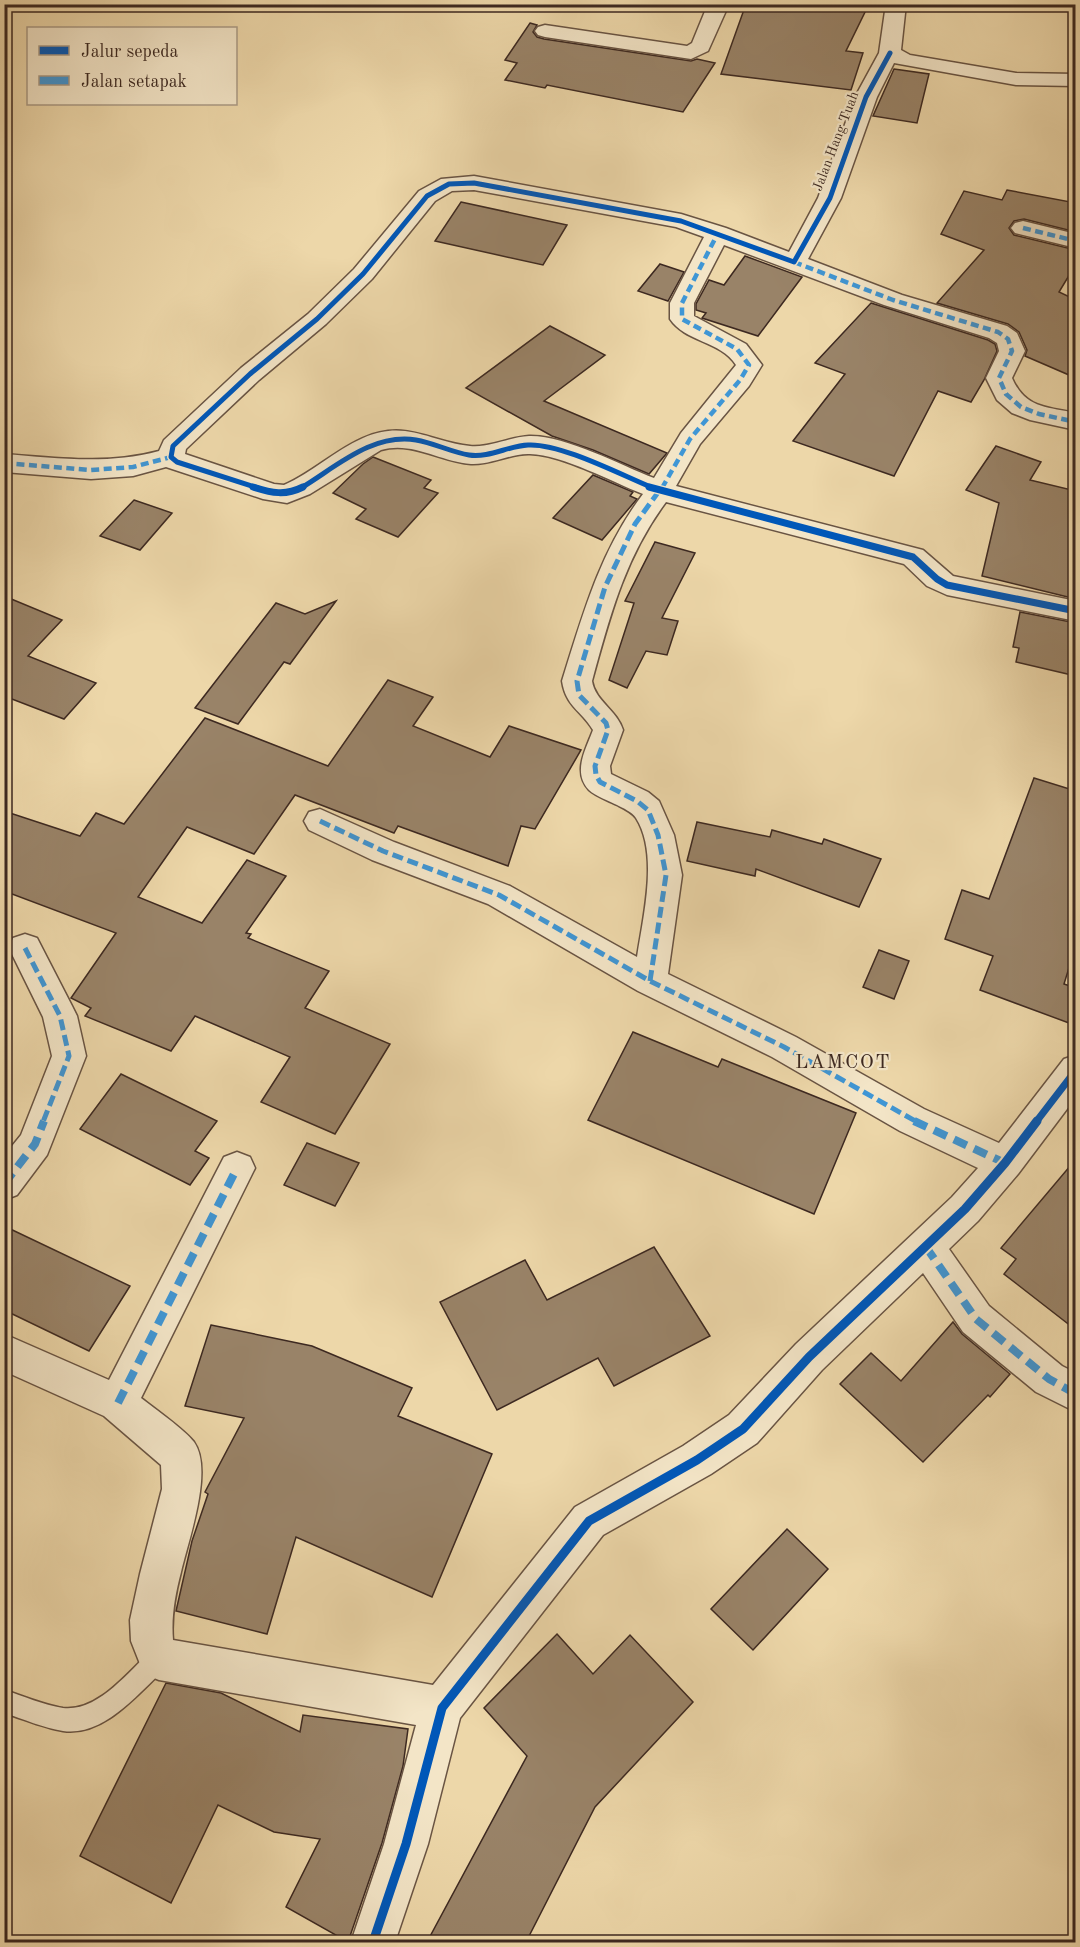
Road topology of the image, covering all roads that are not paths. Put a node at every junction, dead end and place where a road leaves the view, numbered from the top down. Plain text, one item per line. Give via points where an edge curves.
1 (719, 4) edge
2 (896, 4) edge
3 (545, 31) dead end
4 (890, 53) junction
5 (1076, 80) edge
6 (1023, 228) dead end
7 (718, 233) junction
8 (1076, 241) edge
9 (794, 262) junction
10 (1076, 422) edge
11 (171, 457) junction
12 (7, 467) edge
13 (660, 491) junction
14 (1076, 610) edge
15 (320, 821) dead end
16 (25, 948) dead end
17 (650, 981) junction
18 (1076, 1070) edge
19 (1005, 1163) junction
20 (237, 1168) dead end
21 (4, 1185) edge
22 (926, 1247) junction
23 (4, 1352) edge
24 (1076, 1394) edge
25 (118, 1403) junction
26 (159, 1659) junction
27 (4, 1701) edge
28 (442, 1708) junction
29 (373, 1942) edge

1 - 3 street via 701,47 691,53
2 - 4 street
4 - 5 street via 923,65 1016,78
4 - 9 street, Jalan Hang Tuah via 874,77 838,178
6 - 8 street
7 - 9 street
7 - 11 street via 635,211 474,183 453,182 437,187 363,274 173,446
7 - 13 street via 682,303 682,319 733,347 749,365 690,439
9 - 10 street via 893,300 998,332 1008,339 1012,351 999,378 1006,396 1042,414
11 - 12 street via 133,467 91,470
11 - 13 street via 260,489 287,494 380,441 416,440 470,455 528,445 554,448
13 - 14 street via 913,557 931,577 947,585
13 - 17 street via 635,524 605,587 577,681 579,695 608,730 595,766 596,775 600,782 648,810 658,836 666,875
15 - 17 street via 392,855 498,895
16 - 21 street via 60,1016 69,1056 35,1144
17 - 19 street via 784,1047 912,1120
18 - 19 street
19 - 22 street
20 - 25 street
22 - 24 street via 976,1319 1049,1379
22 - 28 street via 809,1357 743,1429 697,1460 589,1521
23 - 25 street
25 - 26 street via 180,1456 182,1489 151,1620 152,1641
26 - 27 lane via 87,1718 57,1718
26 - 28 street
28 - 29 street via 406,1844

